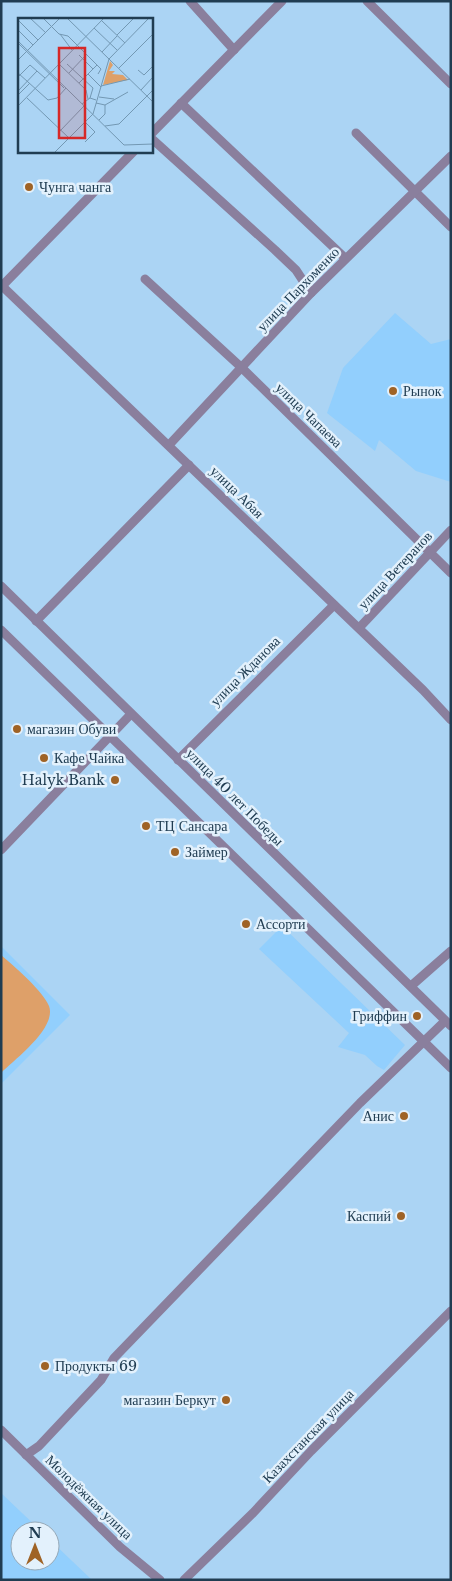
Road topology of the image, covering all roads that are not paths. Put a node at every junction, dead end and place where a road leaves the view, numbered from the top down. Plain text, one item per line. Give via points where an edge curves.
1 (190, 1) edge
2 (282, 1) edge
3 (367, 1) edge
4 (234, 50) junction
5 (451, 84) edge
6 (181, 103) junction
7 (152, 133) edge
8 (356, 133) dead end
9 (152, 139) edge
10 (133, 152) edge
11 (451, 156) edge
12 (415, 191) junction
13 (451, 227) edge
14 (345, 258) junction
15 (145, 279) dead end
16 (2, 286) edge
17 (311, 293) junction
18 (242, 368) junction
19 (169, 445) junction
20 (189, 465) junction
21 (451, 530) edge
22 (430, 552) junction
23 (451, 573) edge
24 (1, 586) edge
25 (334, 605) junction
26 (36, 621) junction
27 (359, 628) junction
28 (1, 630) edge
29 (131, 714) junction
30 (451, 720) edge
31 (110, 735) junction
32 (178, 760) junction
33 (1, 850) edge
34 (451, 951) edge
35 (411, 986) junction
36 (448, 1024) edge
37 (424, 1042) junction
38 (451, 1068) edge
39 (451, 1311) edge
40 (1, 1430) edge
41 (26, 1455) junction
42 (160, 1580) edge
43 (184, 1580) edge

1 - 4 street
2 - 4 street
3 - 5 street
4 - 6 street
6 - 7 street
6 - 14 street
8 - 12 street
9 - 17 street via 296,270
10 - 16 street
11 - 12 street, улица Пархоменко
12 - 13 street
12 - 14 street, улица Пархоменко
14 - 17 street, улица Пархоменко
15 - 18 street, улица Чапаева
16 - 19 street, улица Абая
17 - 18 street, улица Пархоменко
18 - 19 street, улица Пархоменко
18 - 22 street, улица Чапаева
19 - 20 street, улица Абая
20 - 25 street, улица Абая
20 - 26 street
21 - 22 street, улица Ветеранов
22 - 23 street, улица Чапаева
22 - 27 street, улица Ветеранов
24 - 26 street, улица 40 лет Победы
25 - 27 street, улица Абая
25 - 32 street, улица Жданова
26 - 29 street, улица 40 лет Победы
27 - 30 street, улица Абая
28 - 31 street
29 - 31 street
29 - 32 street, улица 40 лет Победы
31 - 33 street
31 - 37 street
32 - 35 street, улица 40 лет Победы
34 - 35 street
35 - 36 street, улица 40 лет Победы
36 - 37 street
37 - 38 street
37 - 41 street via 274,1191 114,1358 101,1380 39,1446
39 - 43 street, Казахстанская улица
40 - 41 street, Молодёжная улица
41 - 42 street, Молодёжная улица via 120,1547

